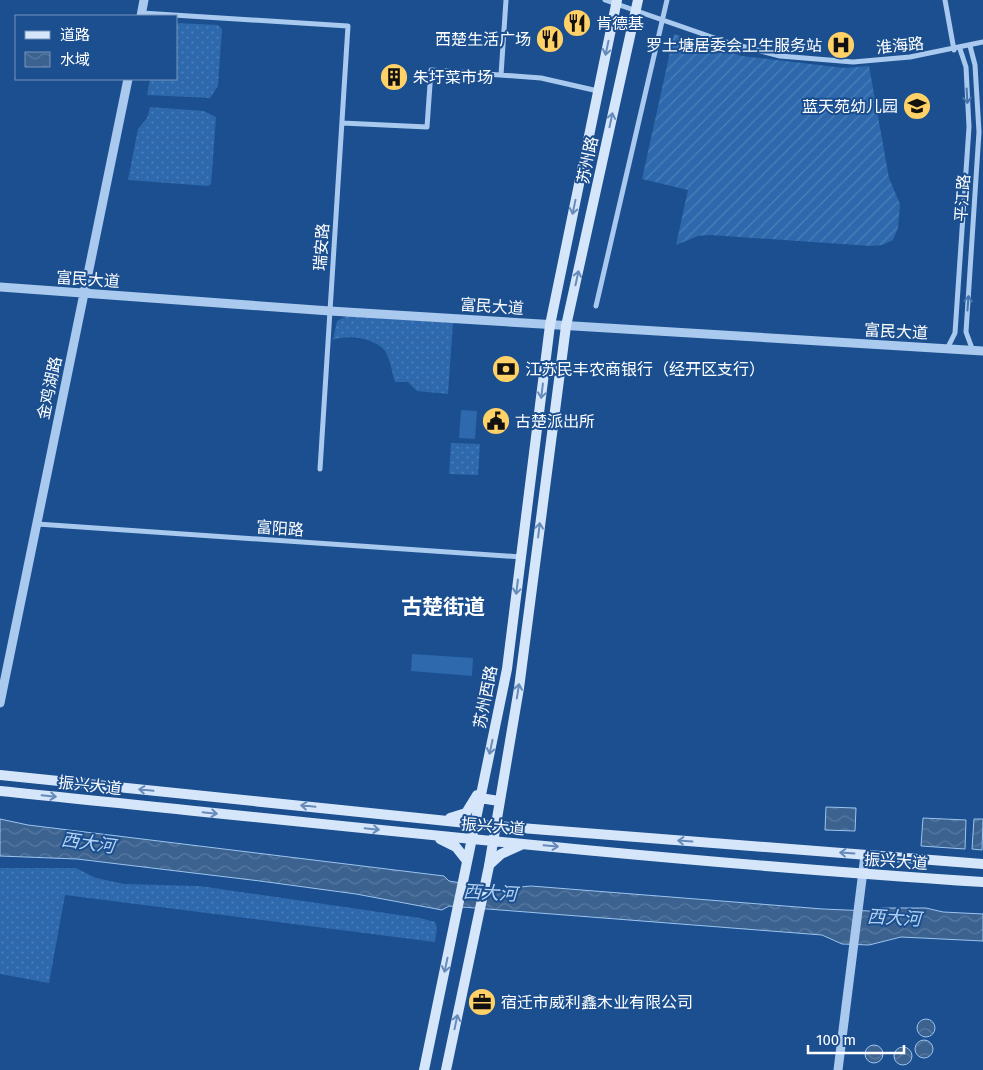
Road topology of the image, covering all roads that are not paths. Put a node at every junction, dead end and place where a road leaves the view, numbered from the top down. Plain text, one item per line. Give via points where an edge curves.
1 (144, 0) edge
2 (506, 0) edge
3 (605, 0) edge
4 (638, 0) edge
5 (667, 0) edge
6 (945, 0) edge
7 (617, 2) edge
8 (635, 11) junction
9 (141, 14) edge
10 (158, 15) edge
11 (178, 16) edge
12 (663, 20) junction
13 (983, 42) edge
14 (970, 46) junction
15 (957, 49) junction
16 (500, 75) junction
17 (128, 80) edge
18 (598, 92) junction
19 (342, 123) junction
20 (0, 287) edge
21 (84, 294) junction
22 (596, 306) dead end
23 (330, 311) junction
24 (550, 325) junction
25 (566, 326) junction
26 (948, 349) junction
27 (973, 351) junction
28 (983, 351) edge
29 (320, 469) dead end
30 (37, 524) junction
31 (521, 558) junction
32 (0, 703) edge
33 (0, 775) edge
34 (483, 783) junction
35 (0, 791) edge
36 (480, 798) junction
37 (499, 803) junction
38 (434, 819) junction
39 (474, 824) junction
40 (496, 826) junction
41 (519, 828) junction
42 (425, 834) junction
43 (471, 839) junction
44 (493, 841) junction
45 (522, 844) junction
46 (865, 855) junction
47 (466, 864) junction
48 (983, 864) edge
49 (488, 869) junction
50 (863, 874) junction
51 (983, 882) edge
52 (424, 1070) edge
53 (446, 1070) edge
54 (838, 1070) edge

1 - 9 street
2 - 16 street
3 - 7 street, 淮海路
4 - 8 main road, 苏州路
5 - 12 street
6 - 15 street, 平江路
7 - 8 street, 淮海路
7 -> 18 main road, 苏州路
8 - 12 street, 淮海路
25 -> 8 main road, 苏州路
9 - 10 street, 瑞安路
11 - 19 street, 瑞安路 via 348,26
12 - 15 street, 淮海路 via 780,56 842,62 910,57
12 - 22 street
13 - 14 street, 淮海路
14 - 15 street, 淮海路
27 -> 14 street, 平江路 via 966,332 979,132 975,64
15 -> 26 street, 平江路 via 966,67 969,128 955,333
16 - 18 street via 541,78
16 - 19 street via 431,70 427,127
17 - 21 street, 金鸡湖路
18 -> 24 main road, 苏州路
19 - 23 street, 瑞安路
20 - 21 street, 富民大道
21 - 23 street, 富民大道
21 - 30 street, 金鸡湖路
23 - 24 street, 富民大道
23 - 29 street, 瑞安路
24 - 25 street, 富民大道
24 -> 31 main road, 苏州西路
25 - 26 street, 富民大道
37 -> 25 main road, 苏州西路 via 519,688
26 - 27 street, 富民大道
27 - 28 street, 富民大道
30 - 31 street, 富阳路
30 - 32 street, 金鸡湖路
31 -> 34 main road, 苏州西路 via 507,669
38 -> 33 main road, 振兴大道
34 - 36 main road, 苏州西路
34 - 38 main road via 466,813 455,818
35 -> 42 main road, 振兴大道
36 - 37 main road
36 - 39 main road, 苏州西路
37 - 40 main road, 苏州西路
37 - 41 main road via 504,817
38 - 39 main road, 振兴大道
39 - 40 main road, 振兴大道
39 - 43 main road, 苏州西路
40 - 41 main road, 振兴大道
40 - 44 main road, 苏州西路
46 -> 41 main road, 振兴大道
42 - 43 main road, 振兴大道
42 - 47 main road via 448,841 462,852
43 - 44 main road, 振兴大道
43 - 47 main road, 苏州西路
44 - 45 main road, 振兴大道
44 - 49 main road, 苏州西路
45 - 49 main road via 501,854
45 -> 50 main road, 振兴大道
46 - 48 main road, 振兴大道
46 - 50 street
47 -> 52 main road, 苏州西路
53 -> 49 main road, 苏州西路
50 - 51 main road, 振兴大道
50 - 54 street

